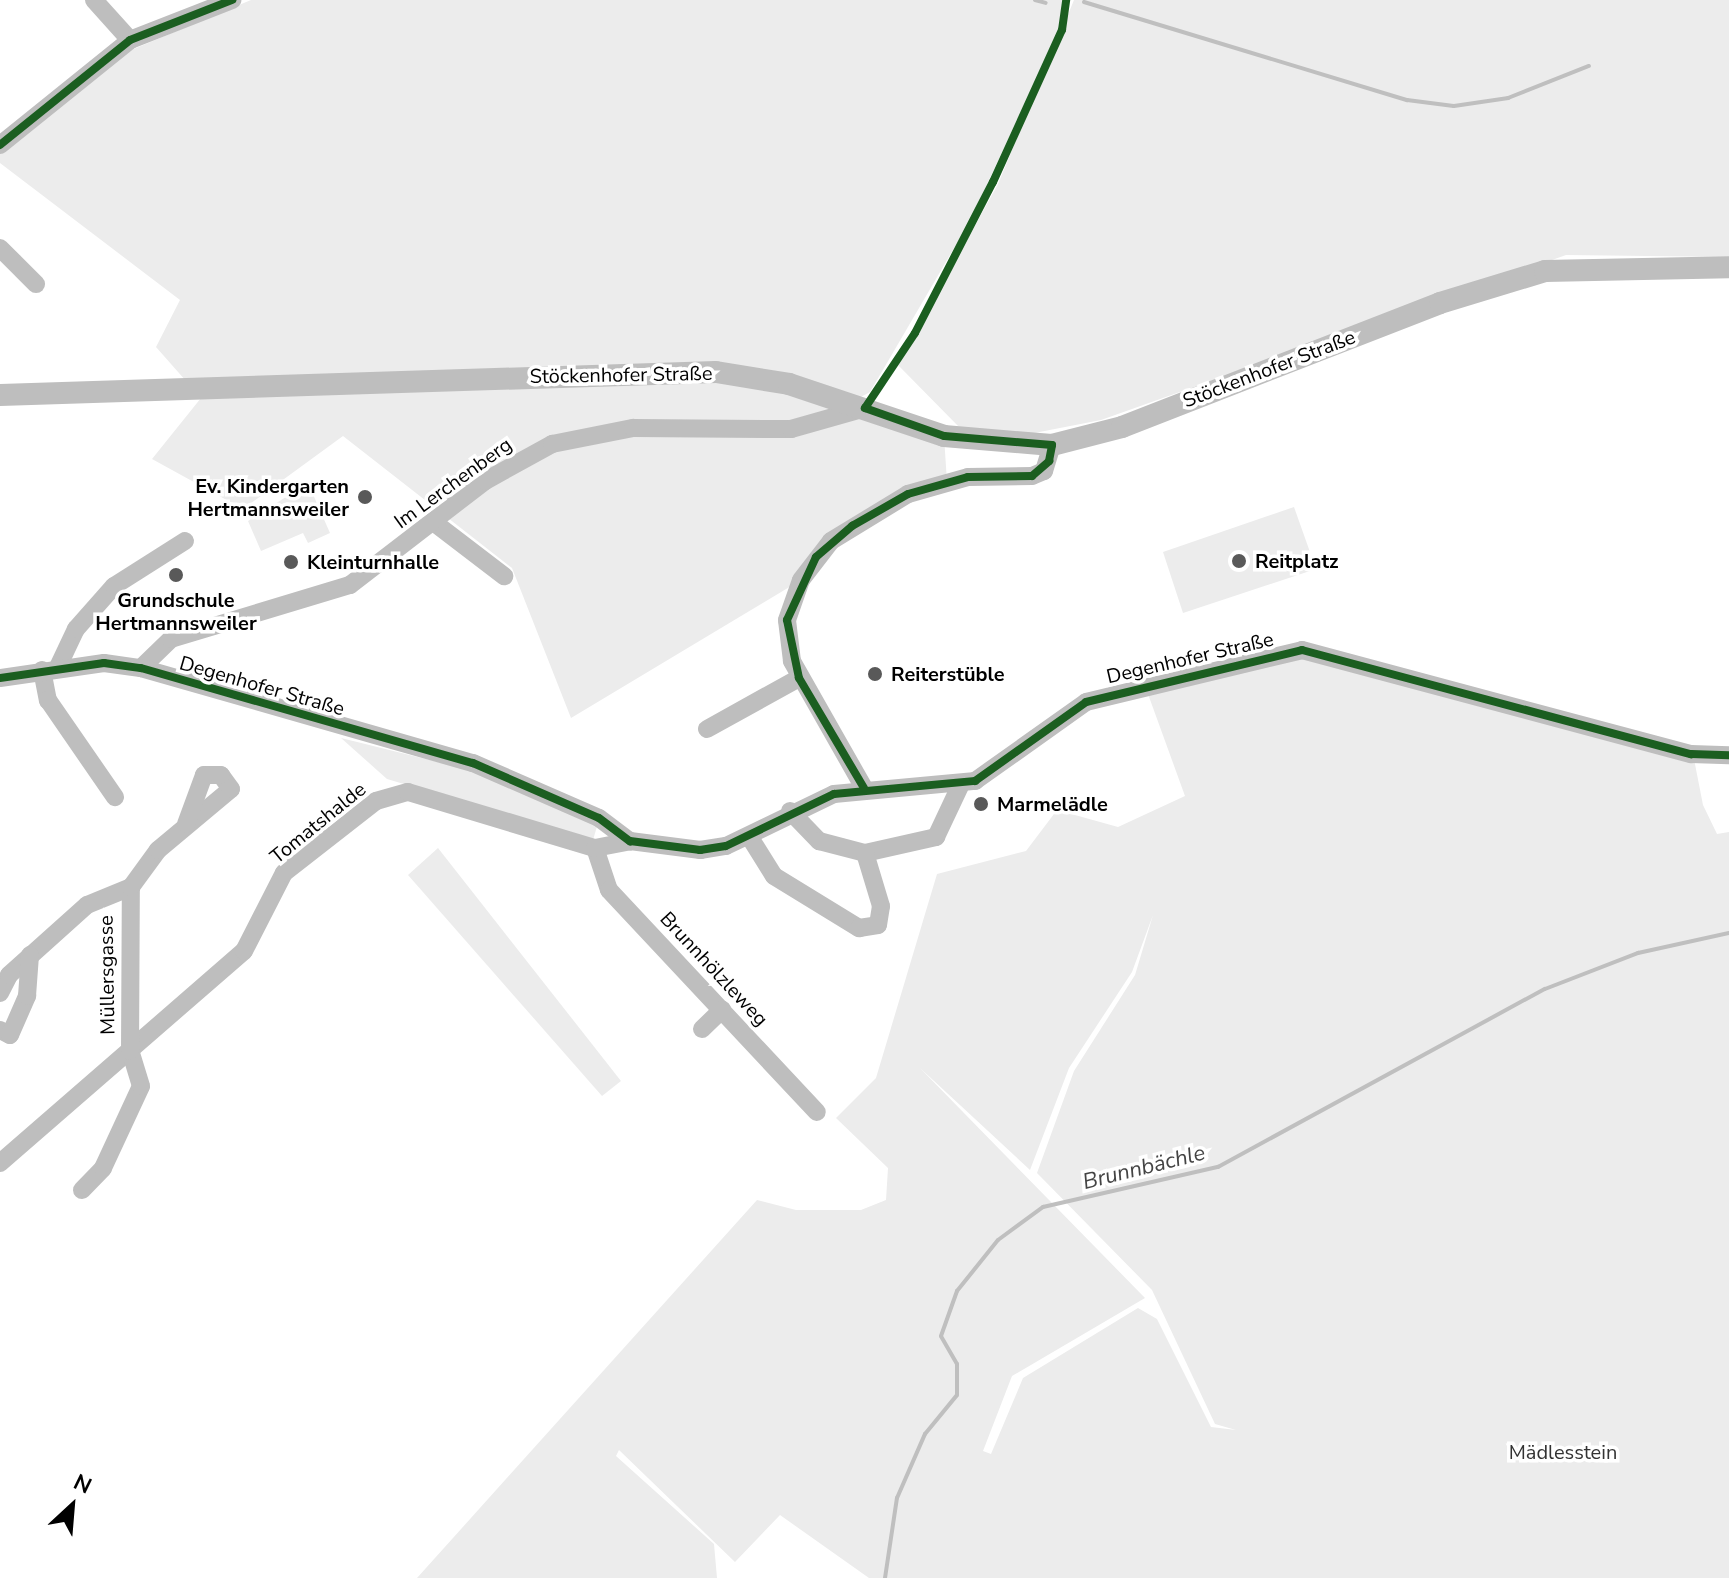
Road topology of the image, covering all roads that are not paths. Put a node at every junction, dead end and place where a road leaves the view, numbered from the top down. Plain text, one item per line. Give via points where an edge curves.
1 (94, 0) edge
2 (232, 0) edge
3 (130, 40) junction
4 (0, 145) edge
5 (0, 248) edge
6 (1729, 267) edge
7 (36, 284) dead end
8 (0, 395) edge
9 (865, 408) junction
10 (1052, 445) junction
11 (436, 524) junction
12 (185, 541) dead end
13 (504, 576) dead end
14 (141, 668) junction
15 (50, 669) junction
16 (0, 678) edge
17 (799, 678) junction
18 (707, 729) dead end
19 (1729, 755) edge
20 (960, 786) junction
21 (864, 788) junction
22 (115, 797) dead end
23 (790, 811) junction
24 (186, 824) dead end
25 (749, 836) junction
26 (630, 841) junction
27 (595, 848) junction
28 (865, 853) junction
29 (131, 887) junction
30 (30, 955) junction
31 (0, 993) edge
32 (722, 1010) junction
33 (702, 1029) dead end
34 (0, 1030) edge
35 (130, 1051) junction
36 (817, 1112) dead end
37 (0, 1163) edge
38 (82, 1190) dead end

1 - 3 street
2 - 3 street
3 - 4 street
5 - 7 street
6 - 10 main road, Stöckenhofer Straße via 1545,271 1440,303 1122,427
8 - 9 main road, Stöckenhofer Straße via 716,372
9 - 10 main road, Stöckenhofer Straße via 944,436
9 - 11 street, Im Lerchenberg via 741,434 633,428 580,435 520,458
10 - 17 street via 1044,471 1032,476 968,477 908,494 831,541 801,580 787,620
11 - 13 street
11 - 14 street, Im Lerchenberg via 350,585 171,639
12 - 15 street via 90,610
14 - 15 street, Degenhofer Straße
14 - 26 street, Degenhofer Straße via 473,763 599,818
15 - 16 street, Degenhofer Straße
15 - 22 street via 48,700
17 - 18 street
17 - 21 street
19 - 20 street, Degenhofer Straße via 1691,754 1302,650 1086,702
20 - 21 street, Degenhofer Straße
20 - 28 street via 936,837
21 - 23 street, Degenhofer Straße
23 - 25 street, Degenhofer Straße
23 - 28 street via 819,841
24 - 29 street
25 - 26 street, Degenhofer Straße via 700,850
25 - 28 street via 774,876 859,928 878,925 881,906
26 - 27 street, Tomatshalde
27 - 32 street, Brunnhölzleweg via 609,890
27 - 35 street, Tomatshalde via 408,792 391,795 284,873 244,951
29 - 30 street via 87,905
29 - 35 street, Müllersgasse
30 - 31 street
30 - 34 street via 27,996 10,1035
32 - 33 street
32 - 36 street, Brunnhölzleweg
35 - 37 street, Tomatshalde
35 - 38 street, Müllersgasse via 141,1086 103,1168

